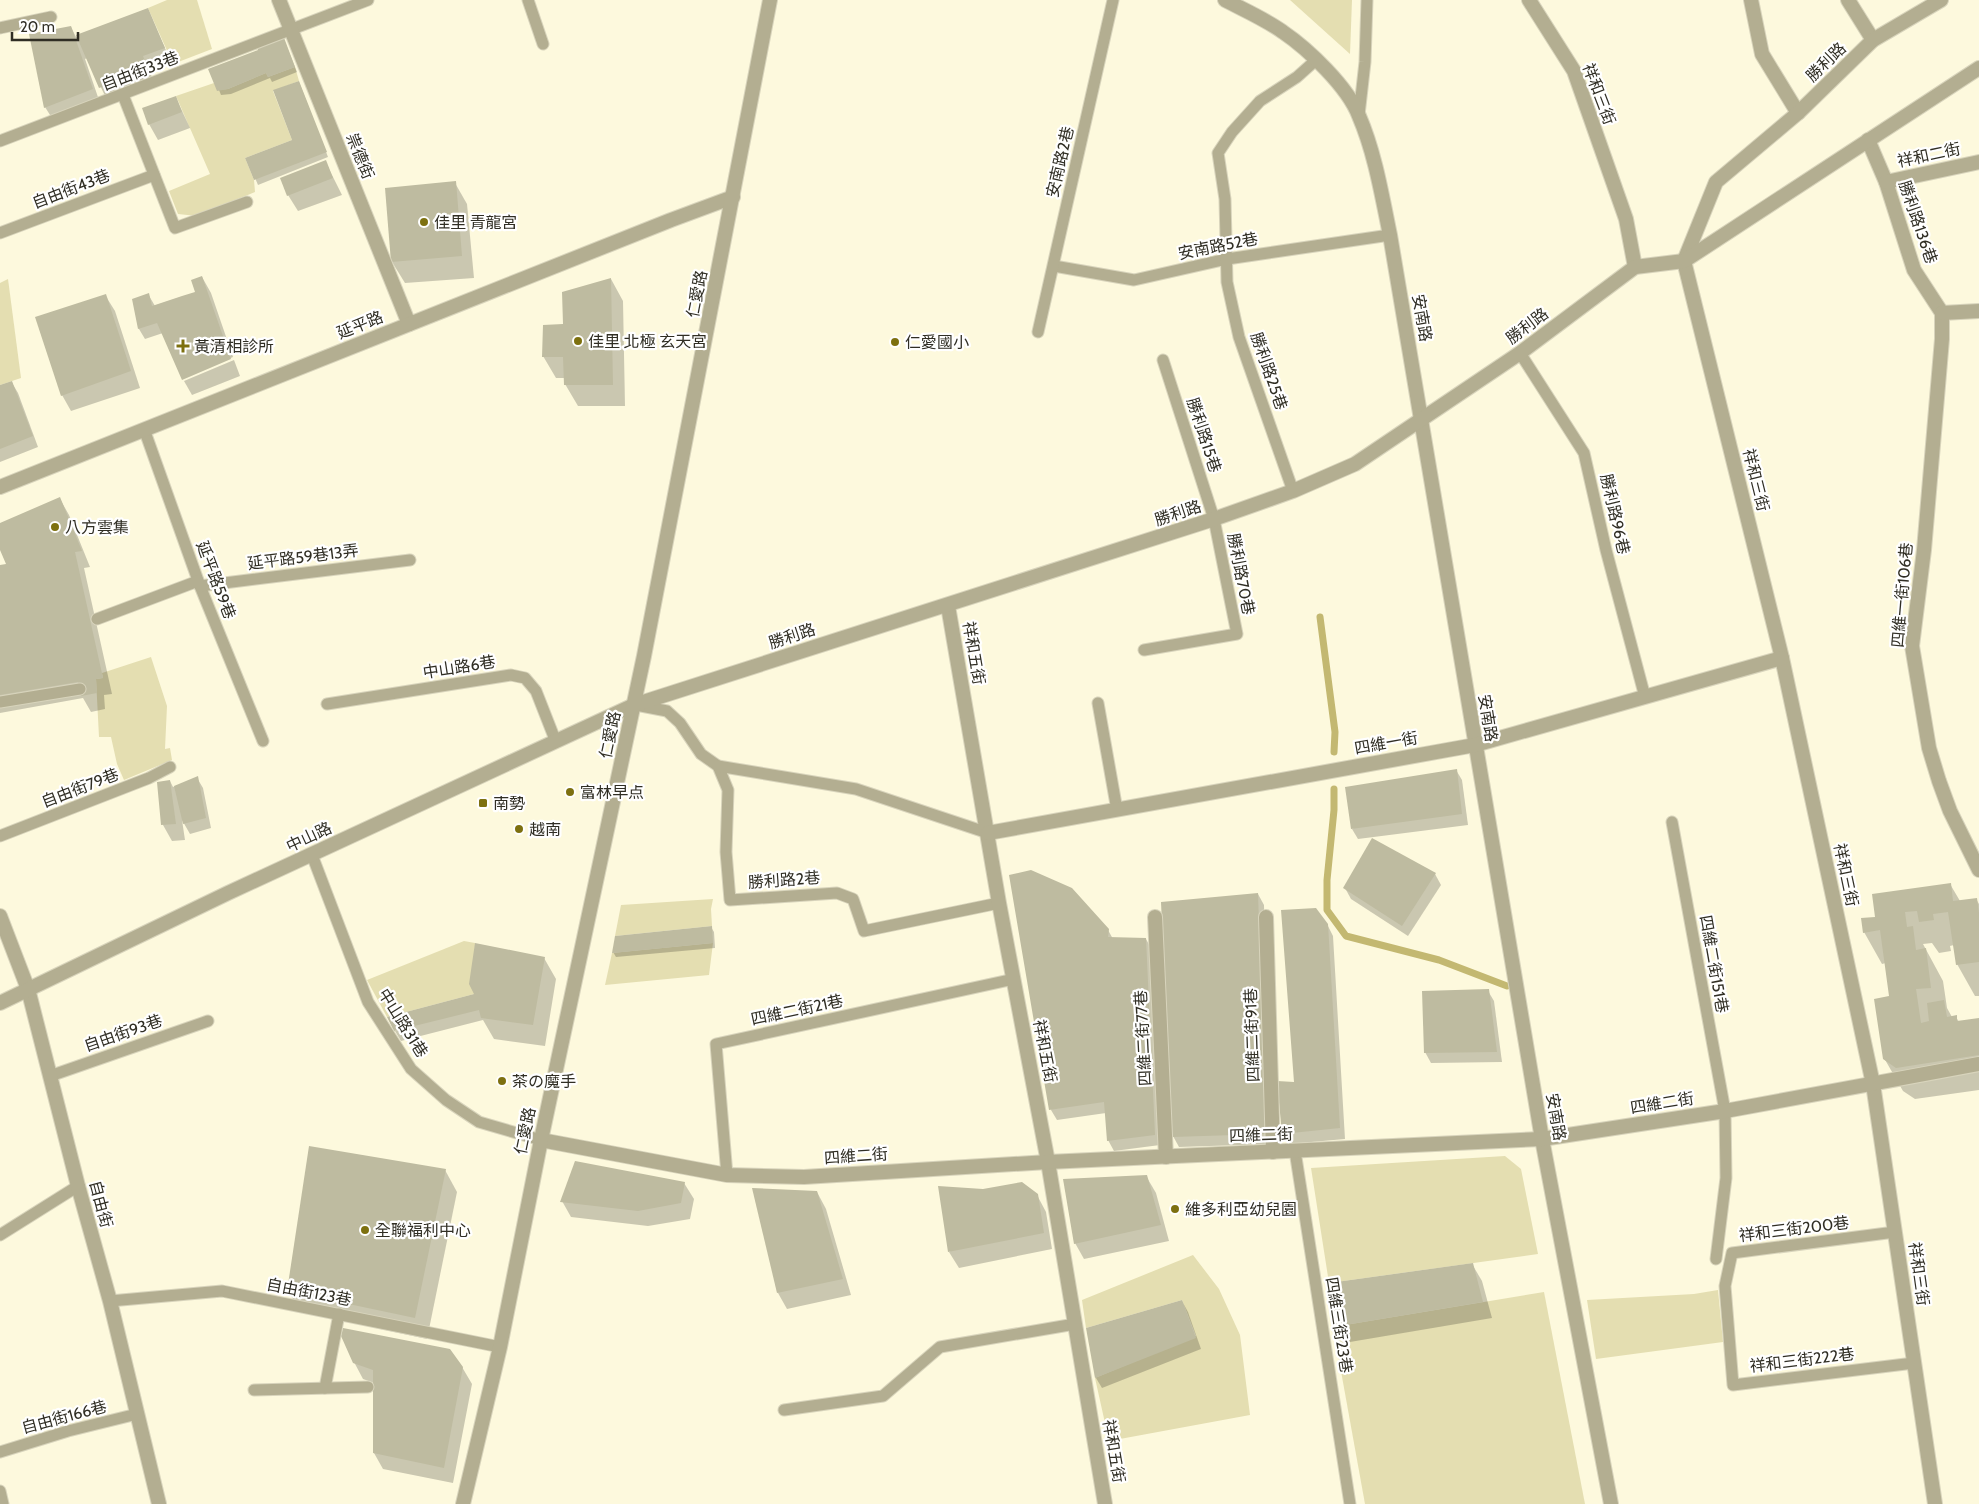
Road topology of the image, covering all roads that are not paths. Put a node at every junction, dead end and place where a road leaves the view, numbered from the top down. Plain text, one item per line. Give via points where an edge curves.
1 (279, 0) edge
2 (368, 0) edge
3 (528, 0) edge
4 (770, 0) edge
5 (1113, 0) edge
6 (1225, 0) edge
7 (1367, 0) edge
8 (1529, 0) edge
9 (1751, 0) edge
10 (1848, 0) edge
11 (1941, 0) edge
12 (51, 17) dead end
13 (0, 28) edge
14 (290, 30) junction
15 (1873, 40) junction
16 (543, 44) dead end
17 (1316, 60) junction
18 (1979, 68) edge
19 (123, 96) junction
20 (1798, 113) junction
21 (1359, 115) junction
22 (1868, 140) junction
23 (0, 141) edge
24 (1979, 162) edge
25 (154, 174) junction
26 (1886, 182) junction
27 (733, 197) junction
28 (247, 202) dead end
29 (0, 233) edge
30 (1390, 235) junction
31 (1227, 259) junction
32 (1684, 261) junction
33 (1054, 266) junction
34 (1635, 266) junction
35 (1979, 311) edge
36 (1942, 313) junction
37 (409, 324) junction
38 (1038, 332) dead end
39 (1520, 353) junction
40 (1163, 360) dead end
41 (1421, 419) junction
42 (144, 429) junction
43 (0, 487) edge
44 (1293, 492) junction
45 (1214, 519) junction
46 (410, 560) dead end
47 (199, 583) junction
48 (948, 606) junction
49 (98, 620) dead end
50 (1144, 650) dead end
51 (1782, 658) junction
52 (80, 689) dead end
53 (1645, 697) junction
54 (0, 702) edge
55 (1098, 703) dead end
56 (327, 704) dead end
57 (634, 705) junction
58 (263, 741) dead end
59 (556, 742) junction
60 (1475, 745) junction
61 (718, 766) junction
62 (170, 767) dead end
63 (1117, 810) junction
64 (1672, 822) dead end
65 (988, 833) junction
66 (0, 836) edge
67 (312, 855) junction
68 (1979, 870) edge
69 (999, 903) junction
70 (0, 916) edge
71 (1155, 917) dead end
72 (1266, 917) dead end
73 (1014, 979) junction
74 (28, 989) junction
75 (0, 1002) edge
76 (208, 1021) dead end
77 (1979, 1064) edge
78 (50, 1076) junction
79 (1873, 1084) junction
80 (1725, 1111) junction
81 (1542, 1139) junction
82 (541, 1140) junction
83 (1295, 1151) junction
84 (1273, 1152) junction
85 (1166, 1157) junction
86 (1048, 1162) junction
87 (727, 1174) junction
88 (78, 1186) junction
89 (1895, 1232) junction
90 (0, 1235) edge
91 (1716, 1259) dead end
92 (1725, 1286) joint
93 (110, 1301) junction
94 (339, 1314) junction
95 (1075, 1324) junction
96 (500, 1347) junction
97 (1914, 1364) junction
98 (368, 1387) dead end
99 (325, 1388) junction
100 (254, 1390) dead end
101 (784, 1410) dead end
102 (137, 1414) junction
103 (0, 1452) edge
104 (0, 1491) edge
105 (3, 1504) edge
106 (159, 1504) edge
107 (463, 1504) edge
108 (1105, 1504) edge
109 (1350, 1504) edge
110 (1611, 1504) edge
111 (1935, 1504) edge

1 - 14 street, 祟德街
2 - 14 lane, 自由街33巷
3 - 16 lane
4 - 27 street, 仁愛路
5 - 33 lane, 安南路2巷
6 - 17 street, 安南路 via 1283,32
7 - 21 lane
8 - 34 street, 祥和三街 via 1574,71 1626,219
9 - 20 street via 1762,54
10 - 15 street
11 - 15 street, 勝利路
12 - 13 lane
14 - 19 lane, 自由街33巷
14 - 37 street, 祟德街
15 - 20 street, 勝利路
17 - 21 street, 安南路 via 1342,87
17 - 31 lane, 勝利路25巷 via 1260,102 1232,132 1218,153 1225,199
18 - 22 street
19 - 23 lane, 自由街33巷
19 - 25 lane
20 - 32 street, 勝利路 via 1716,182
21 - 30 street, 安南路
22 - 26 street, 勝利路136巷
22 - 32 street
24 - 26 street, 祥和二街
25 - 28 lane via 175,228
25 - 29 lane, 自由街43巷
26 - 36 street, 勝利路136巷 via 1914,270
27 - 37 street, 延平路
27 - 57 street, 仁愛路
30 - 31 lane, 安南路52巷
30 - 41 street, 安南路
31 - 33 lane, 安南路52巷 via 1134,280
31 - 44 lane, 勝利路25巷 via 1228,282 1239,337
32 - 34 street
32 - 51 street, 祥和三街
33 - 38 lane, 安南路2巷
34 - 39 street, 勝利路
35 - 36 street
36 - 68 street, 四維一街106巷 via 1924,550 1912,646 1929,748 1950,811
37 - 42 street, 延平路
39 - 41 street, 勝利路
39 - 53 lane, 勝利路96巷 via 1584,453
40 - 45 lane, 勝利路15巷
41 - 44 street, 勝利路 via 1355,464
41 - 60 street, 安南路
42 - 43 street, 延平路
42 - 47 lane, 延平路59巷
44 - 45 street, 勝利路
45 - 48 street, 勝利路
45 - 50 lane, 勝利路70巷 via 1237,634
46 - 47 lane, 延平路59巷13弄
47 - 49 lane, 延平路59巷13弄
47 - 58 lane, 延平路59巷
48 - 57 street, 勝利路
48 - 65 street, 祥和五街
51 - 53 street, 四維一街
51 - 79 street, 祥和三街
52 - 54 lane
53 - 60 street, 四維一街
55 - 63 lane
56 - 59 lane, 中山路6巷 via 511,675 525,678 536,691
57 - 59 street, 中山路
57 - 61 lane, 勝利路2巷 via 668,711 701,754
57 - 82 street, 仁愛路
59 - 67 street, 中山路
60 - 63 street, 四維一街
60 - 81 street, 安南路
61 - 65 lane via 856,789
61 - 69 lane, 勝利路2巷 via 728,790 726,852 730,900 837,892 853,899 864,931
62 - 66 lane, 自由街79巷
63 - 65 street, 四維一街
64 - 80 lane, 四維二街151巷
65 - 69 street, 祥和五街
67 - 74 street, 中山路
67 - 82 lane, 中山路31巷 via 368,1002 411,1069 446,1100 479,1122
69 - 73 street, 祥和五街
70 - 74 street, 自由街
71 - 85 street, 四維二街77巷
72 - 84 street, 四維二街91巷
73 - 86 street, 祥和五街
73 - 87 lane, 四維二街21巷 via 716,1044
74 - 75 street, 中山路
74 - 78 street, 自由街
76 - 78 lane, 自由街93巷
77 - 79 street, 四維二街
78 - 88 street, 自由街
79 - 80 street, 四維二街
79 - 89 street, 祥和三街
80 - 81 street, 四維二街
80 - 91 lane, 四維二街151巷 via 1726,1178
81 - 83 street, 四維二街
81 - 110 street, 安南路
82 - 87 street, 四維二街
82 - 96 street, 仁愛路
83 - 84 street, 四維二街
83 - 109 lane, 四維三街23巷
84 - 85 street, 四維二街
85 - 86 street, 四維二街
86 - 87 street, 四維二街 via 804,1177
86 - 95 street, 祥和五街
88 - 90 lane
88 - 93 street, 自由街
89 - 92 lane, 祥和三街200巷 via 1732,1253
89 - 97 street, 祥和三街
92 - 97 lane, 祥和三街222巷 via 1733,1385
93 - 94 lane, 自由街123巷 via 222,1291
93 - 102 street, 自由街
94 - 96 lane, 自由街123巷
94 - 99 lane
95 - 101 lane via 940,1347 884,1396
95 - 108 street, 祥和五街
96 - 107 street, 仁愛路
97 - 111 street, 祥和三街
98 - 99 lane
99 - 100 lane
102 - 103 lane, 自由街166巷
102 - 106 street, 自由街
104 - 105 lane

